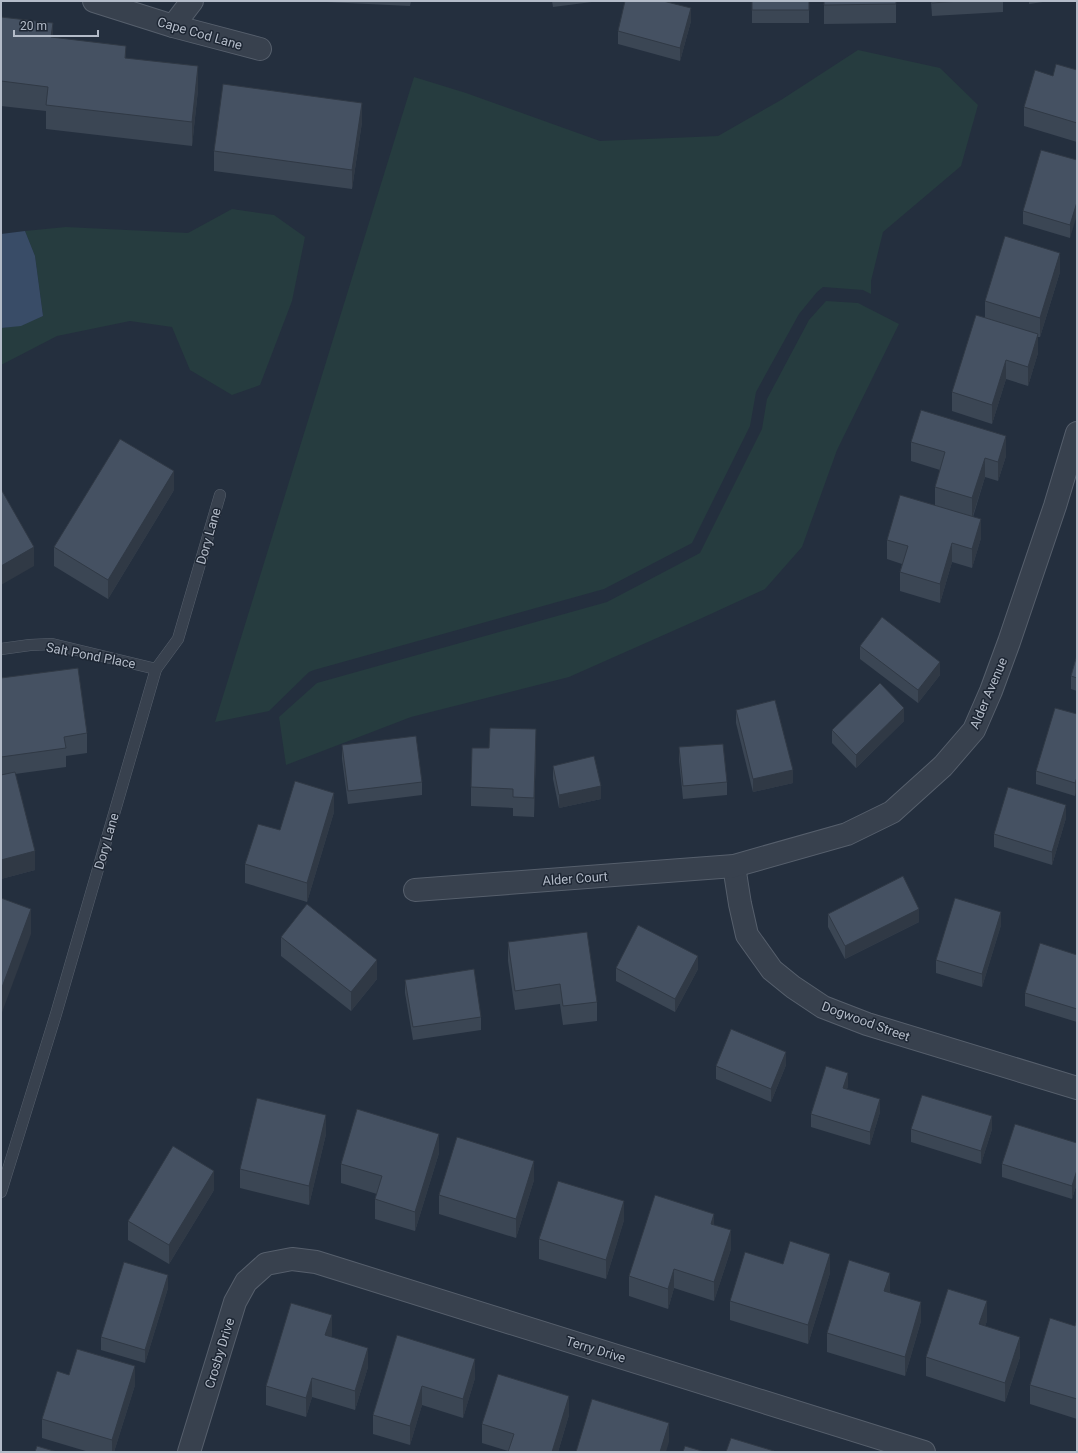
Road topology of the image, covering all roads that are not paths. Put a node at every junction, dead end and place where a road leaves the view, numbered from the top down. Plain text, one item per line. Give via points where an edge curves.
1 (94, 1) edge
2 (192, 1) edge
3 (173, 26) junction
4 (260, 49) dead end
5 (1077, 433) edge
6 (220, 495) dead end
7 (1, 648) edge
8 (156, 668) junction
9 (734, 866) junction
10 (415, 890) dead end
11 (1077, 1088) edge
12 (1, 1192) edge
13 (266, 1264) joint
14 (189, 1452) edge
15 (924, 1452) edge

1 - 3 street, Cape Cod Lane
2 - 3 street
3 - 4 street, Cape Cod Lane
5 - 9 street, Alder Avenue via 1009,642 974,730 942,766 892,812 847,834
6 - 8 lane, Dory Lane via 178,639
7 - 8 lane, Salt Pond Place via 52,644
8 - 12 lane, Dory Lane via 56,1014
9 - 10 street, Alder Court
9 - 11 street, Dogwood Street via 747,935 772,970 823,1007 867,1024
13 - 14 street, Crosby Drive via 246,1282 235,1302
13 - 15 street, Terry Drive via 292,1259 316,1262

